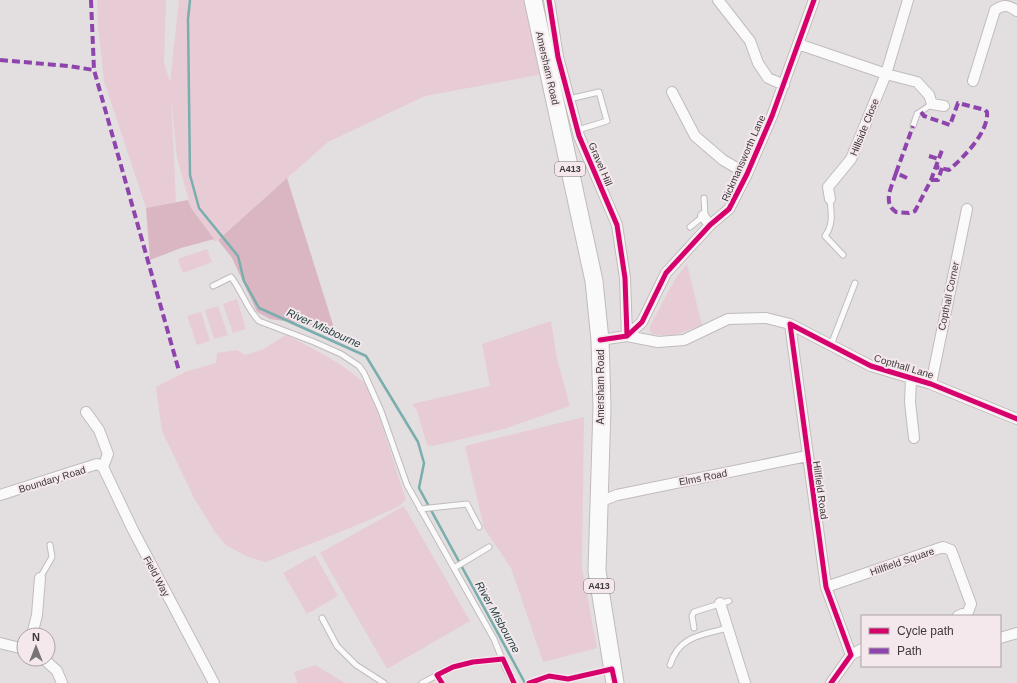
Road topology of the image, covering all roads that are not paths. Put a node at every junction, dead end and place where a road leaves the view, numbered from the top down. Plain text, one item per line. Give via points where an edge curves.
1 (533, 0) edge
2 (549, 0) edge
3 (718, 0) edge
4 (814, 0) edge
5 (908, 0) edge
6 (1011, 6) edge
7 (798, 44) junction
8 (886, 74) junction
9 (973, 81) dead end
10 (784, 85) junction
11 (672, 92) dead end
12 (569, 100) junction
13 (932, 104) junction
14 (944, 106) dead end
15 (913, 126) dead end
16 (573, 136) junction
17 (747, 174) junction
18 (704, 198) dead end
19 (830, 199) joint
20 (966, 209) dead end
21 (703, 216) junction
22 (710, 225) junction
23 (690, 228) dead end
24 (843, 255) dead end
25 (855, 283) dead end
26 (213, 286) dead end
27 (790, 324) junction
28 (627, 336) junction
29 (600, 340) junction
30 (831, 345) junction
31 (911, 378) junction
32 (931, 384) junction
33 (86, 412) dead end
34 (1017, 419) edge
35 (914, 438) dead end
36 (808, 456) junction
37 (103, 467) junction
38 (0, 495) edge
39 (600, 502) junction
40 (420, 509) junction
41 (479, 527) dead end
42 (50, 545) dead end
43 (489, 547) dead end
44 (459, 565) junction
45 (40, 578) joint
46 (826, 587) junction
47 (724, 602) joint
48 (960, 615) edge
49 (322, 618) dead end
50 (34, 627) edge
51 (694, 628) dead end
52 (728, 628) junction
53 (1017, 633) edge
54 (1001, 638) edge
55 (0, 643) edge
56 (16, 647) edge
57 (861, 650) edge
58 (851, 655) junction
59 (503, 660) junction
60 (670, 665) dead end
61 (53, 667) edge
62 (613, 676) edge
63 (530, 682) edge
64 (62, 683) edge
65 (214, 683) edge
66 (384, 683) edge
67 (422, 683) edge
68 (514, 683) edge
69 (745, 683) edge
70 (831, 683) edge

1 - 16 highway, Amersham Road / A413
2 - 12 street, Gravel Hill via 558,57
3 - 10 street via 750,41 758,63 768,78
4 - 7 street, Rickmansworth Lane
5 - 8 street, Hillside Close
6 - 9 street via 1001,6 995,10
7 - 8 street
7 - 10 street, Rickmansworth Lane
8 - 13 street via 917,82 929,95
8 - 19 street, Hillside Close via 851,159 828,187
10 - 17 street, Rickmansworth Lane
11 - 17 street via 696,136 723,160
12 - 16 street, Gravel Hill
12 - 16 lane via 599,92 607,121
13 - 14 street
13 - 15 lane via 917,114
16 - 28 street, Gravel Hill via 617,225 625,278
16 - 29 highway, Amersham Road / A413
17 - 22 street, Rickmansworth Lane via 729,209
18 - 21 lane
19 - 24 lane via 832,219 825,236
20 - 32 street, Copthall Corner
21 - 22 street
21 - 23 lane
22 - 28 street, Rickmansworth Lane via 666,273 642,322
25 - 30 lane
26 - 40 lane via 231,277 259,321 341,354 359,366 369,380 401,470
27 - 28 street, Copthall Lane via 766,318 728,319 684,340 658,342
27 - 30 street, Copthall Lane
27 - 36 street, Hillfield Road
28 - 29 street
29 - 39 highway, Amersham Road / A413
30 - 31 street, Copthall Lane via 871,366
31 - 32 street, Copthall Lane
31 - 35 street via 910,402
32 - 34 street, Copthall Lane
33 - 37 street via 100,430 108,454
36 - 39 street, Elms Road via 617,495
36 - 46 street, Hillfield Road
37 - 38 street, Boundary Road via 97,464
37 - 65 street, Field Way via 133,530
39 - 62 highway, Amersham Road / A413 via 596,571
40 - 41 lane via 467,504
40 - 44 lane
42 - 45 lane via 52,557
43 - 44 lane
44 - 59 lane
45 - 50 street
46 - 48 street, Hillfield Square via 943,547 951,550 971,604 968,612
46 - 58 street, Hillfield Road
47 - 51 lane via 694,612
47 - 52 street
49 - 66 lane via 337,646 356,665
52 - 60 lane via 685,641 675,651
52 - 69 street
53 - 54 street
55 - 56 street
57 - 58 street
58 - 70 street
59 - 67 lane via 473,662 453,667
59 - 68 lane
61 - 64 street
62 - 63 lane via 549,676

